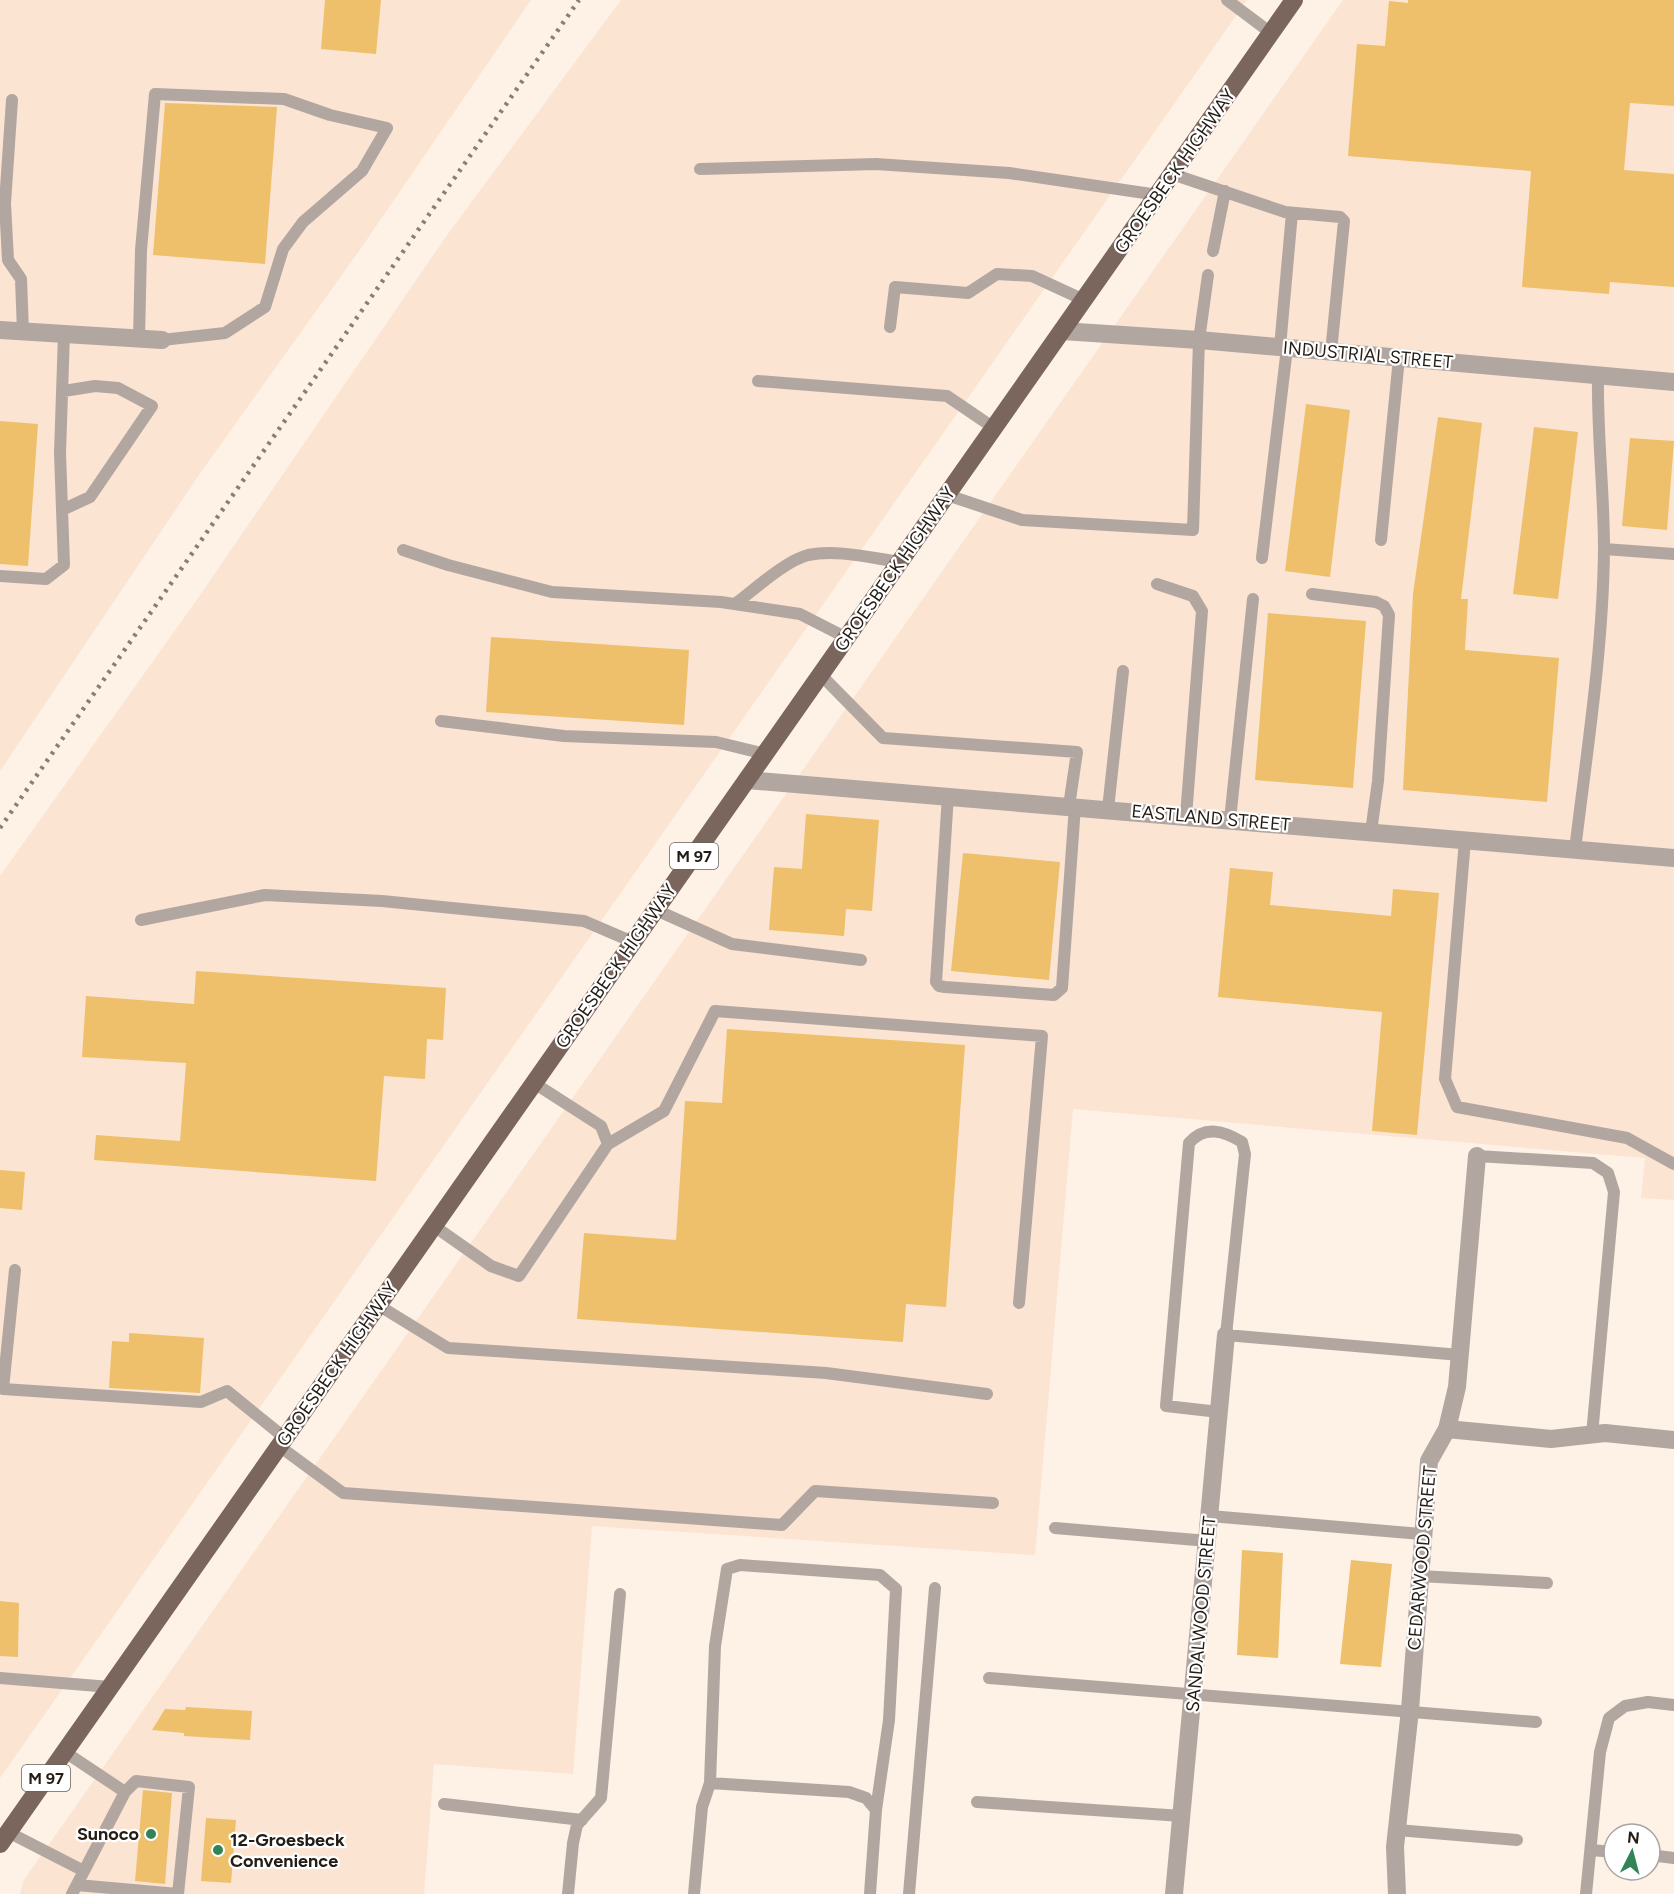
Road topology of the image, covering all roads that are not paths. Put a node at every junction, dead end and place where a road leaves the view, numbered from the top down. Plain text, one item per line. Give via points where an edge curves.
1 (1227, 0) edge
2 (1294, 0) edge
3 (1271, 33) junction
4 (12, 100) dead end
5 (700, 169) dead end
6 (1172, 174) junction
7 (1226, 191) junction
8 (1158, 195) junction
9 (1293, 213) junction
10 (1213, 251) dead end
11 (1208, 275) dead end
12 (1084, 300) junction
13 (890, 327) dead end
14 (0, 330) edge
15 (23, 332) junction
16 (1062, 332) junction
17 (64, 334) junction
18 (139, 339) junction
19 (162, 340) joint
20 (1199, 340) junction
21 (1283, 347) junction
22 (1331, 352) junction
23 (1399, 358) junction
24 (1598, 376) junction
25 (758, 381) dead end
26 (1674, 382) edge
27 (64, 391) junction
28 (994, 429) junction
29 (947, 495) junction
30 (62, 510) junction
31 (1380, 540) dead end
32 (1604, 549) junction
33 (403, 550) dead end
34 (1674, 554) edge
35 (1262, 558) dead end
36 (900, 562) junction
37 (0, 576) edge
38 (1157, 584) dead end
39 (1312, 594) dead end
40 (1253, 598) dead end
41 (735, 604) junction
42 (847, 638) junction
43 (1123, 671) dead end
44 (820, 675) junction
45 (441, 721) dead end
46 (765, 754) junction
47 (747, 780) junction
48 (948, 795) junction
49 (1072, 806) junction
50 (1108, 809) junction
51 (1186, 816) junction
52 (1230, 820) junction
53 (1371, 832) junction
54 (1466, 840) junction
55 (1575, 850) junction
56 (1674, 858) edge
57 (656, 910) junction
58 (141, 920) dead end
59 (633, 942) junction
60 (861, 960) dead end
61 (534, 1083) junction
62 (608, 1144) junction
63 (1477, 1156) joint
64 (1674, 1164) edge
65 (434, 1226) junction
66 (15, 1270) dead end
67 (1019, 1303) dead end
68 (378, 1305) junction
69 (1226, 1335) junction
70 (1460, 1355) junction
71 (987, 1394) dead end
72 (1219, 1412) junction
73 (1447, 1429) junction
74 (1592, 1435) junction
75 (1674, 1440) edge
76 (282, 1442) junction
77 (993, 1503) dead end
78 (1210, 1516) junction
79 (1055, 1528) dead end
80 (1421, 1534) junction
81 (1208, 1541) junction
82 (1419, 1576) junction
83 (1547, 1583) dead end
84 (935, 1588) dead end
85 (620, 1594) dead end
86 (0, 1678) edge
87 (989, 1678) dead end
88 (110, 1687) junction
89 (1194, 1695) junction
90 (1674, 1705) edge
91 (1410, 1710) junction
92 (1536, 1722) dead end
93 (65, 1752) junction
94 (710, 1783) junction
95 (125, 1792) junction
96 (977, 1802) dead end
97 (444, 1804) dead end
98 (876, 1810) junction
99 (1182, 1816) junction
100 (582, 1820) junction
101 (1397, 1830) junction
102 (4, 1838) edge
103 (1517, 1840) dead end
104 (1591, 1850) junction
105 (1602, 1851) edge
106 (84, 1871) junction
107 (74, 1889) edge
108 (178, 1894) edge
109 (568, 1894) edge
110 (694, 1894) edge
111 (870, 1894) edge
112 (909, 1894) edge
113 (1174, 1894) edge
114 (1397, 1894) edge
115 (1586, 1894) edge

1 - 3 lane
2 - 3 main road, GROESBECK HIGHWAY / M 97
3 - 6 main road, GROESBECK HIGHWAY / M 97
4 - 15 lane via 5,202 8,260 21,279
5 - 8 lane via 876,164 1009,173
6 - 7 lane
6 - 8 main road, GROESBECK HIGHWAY / M 97
7 - 9 lane
7 - 10 lane
8 - 12 main road, GROESBECK HIGHWAY / M 97
9 - 21 lane
9 - 22 lane via 1340,217 1344,221
11 - 20 lane
12 - 13 lane via 1032,276 997,274 968,294 895,287
12 - 16 main road, GROESBECK HIGHWAY / M 97
14 - 15 street
15 - 17 street
16 - 20 street, INDUSTRIAL STREET
16 - 28 main road, GROESBECK HIGHWAY / M 97
17 - 18 street
17 - 27 lane
18 - 19 street
18 - 19 lane via 141,250 155,94 284,99 387,128 362,171 303,222 283,249 265,307 225,333
20 - 21 street, INDUSTRIAL STREET
20 - 29 lane via 1193,530 1022,520
21 - 22 street, INDUSTRIAL STREET
21 - 35 lane
22 - 23 street, INDUSTRIAL STREET
23 - 24 street, INDUSTRIAL STREET
23 - 31 lane
24 - 26 street, INDUSTRIAL STREET
24 - 32 lane via 1597,437
25 - 28 lane via 946,396
27 - 30 lane
27 - 30 lane via 95,386 118,388 152,406 90,497
28 - 29 main road, GROESBECK HIGHWAY / M 97
29 - 36 main road, GROESBECK HIGHWAY / M 97
30 - 37 lane via 64,565 46,579
32 - 34 lane
32 - 55 lane via 1598,657
33 - 41 lane via 552,592
36 - 41 lane via 846,555 806,556
36 - 42 main road, GROESBECK HIGHWAY / M 97
38 - 51 lane via 1193,596 1202,611
39 - 53 lane via 1376,602 1389,615
40 - 52 lane
41 - 42 lane via 800,614
42 - 44 main road, GROESBECK HIGHWAY / M 97
43 - 50 lane
44 - 46 main road, GROESBECK HIGHWAY / M 97
44 - 49 lane via 883,738 1077,752
45 - 46 lane via 564,736 716,742
46 - 47 main road, GROESBECK HIGHWAY / M 97
47 - 48 street, EASTLAND STREET
47 - 57 main road, GROESBECK HIGHWAY / M 97
48 - 49 street, EASTLAND STREET
48 - 49 lane via 936,982 945,987 1054,995 1062,988
49 - 50 street, EASTLAND STREET
50 - 51 street, EASTLAND STREET
51 - 52 street, EASTLAND STREET
52 - 53 street, EASTLAND STREET
53 - 54 street, EASTLAND STREET
54 - 55 street, EASTLAND STREET
54 - 64 lane via 1445,1079 1457,1107 1627,1138
55 - 56 street, EASTLAND STREET
57 - 59 main road, GROESBECK HIGHWAY / M 97
57 - 60 lane via 732,944
58 - 59 lane via 265,895 381,901 584,921
59 - 61 main road, GROESBECK HIGHWAY / M 97
61 - 62 lane via 601,1126
61 - 65 main road, GROESBECK HIGHWAY / M 97
62 - 65 lane via 519,1276 491,1266
62 - 67 lane via 664,1112 715,1011 1042,1036
63 - 70 street, CEDARWOOD STREET
63 - 74 lane via 1593,1163 1608,1173 1614,1192
65 - 68 main road, GROESBECK HIGHWAY / M 97
66 - 76 lane via 3,1389 201,1401 227,1391
68 - 71 lane via 448,1348 826,1373
68 - 76 main road, GROESBECK HIGHWAY / M 97
69 - 70 lane
69 - 72 street, SANDALWOOD STREET
69 - 72 lane via 1245,1154 1242,1143 1227,1133 1211,1131 1197,1134 1189,1143 1166,1406
70 - 73 street, CEDARWOOD STREET
72 - 78 street, SANDALWOOD STREET
73 - 74 street via 1551,1439
73 - 80 street, CEDARWOOD STREET via 1429,1461
74 - 75 street
76 - 77 lane via 343,1493 782,1525 815,1491
76 - 88 main road, GROESBECK HIGHWAY / M 97
78 - 80 lane
78 - 81 street, SANDALWOOD STREET
79 - 81 lane
80 - 82 street, CEDARWOOD STREET
81 - 89 street, SANDALWOOD STREET
82 - 83 lane
82 - 91 street, CEDARWOOD STREET
84 - 112 lane
85 - 100 lane via 601,1798
86 - 88 lane
87 - 89 lane
88 - 93 main road, GROESBECK HIGHWAY / M 97
89 - 91 lane
89 - 99 street, SANDALWOOD STREET
90 - 104 lane via 1648,1702 1625,1706 1609,1718 1600,1752
91 - 92 lane
91 - 101 street, CEDARWOOD STREET
93 - 95 lane
93 - 102 main road, GROESBECK HIGHWAY / M 97
94 - 98 lane via 849,1792 866,1798
94 - 98 lane via 715,1646 727,1569 741,1565 880,1575 896,1589 889,1720
94 - 110 lane via 702,1807
95 - 106 lane
95 - 108 lane via 136,1781 189,1787
96 - 99 lane
97 - 100 lane
98 - 111 lane
99 - 113 street, SANDALWOOD STREET
100 - 109 lane via 573,1843
101 - 103 lane
101 - 114 street, CEDARWOOD STREET
102 - 106 lane
104 - 105 lane
104 - 115 lane
106 - 107 lane
107 - 108 lane

